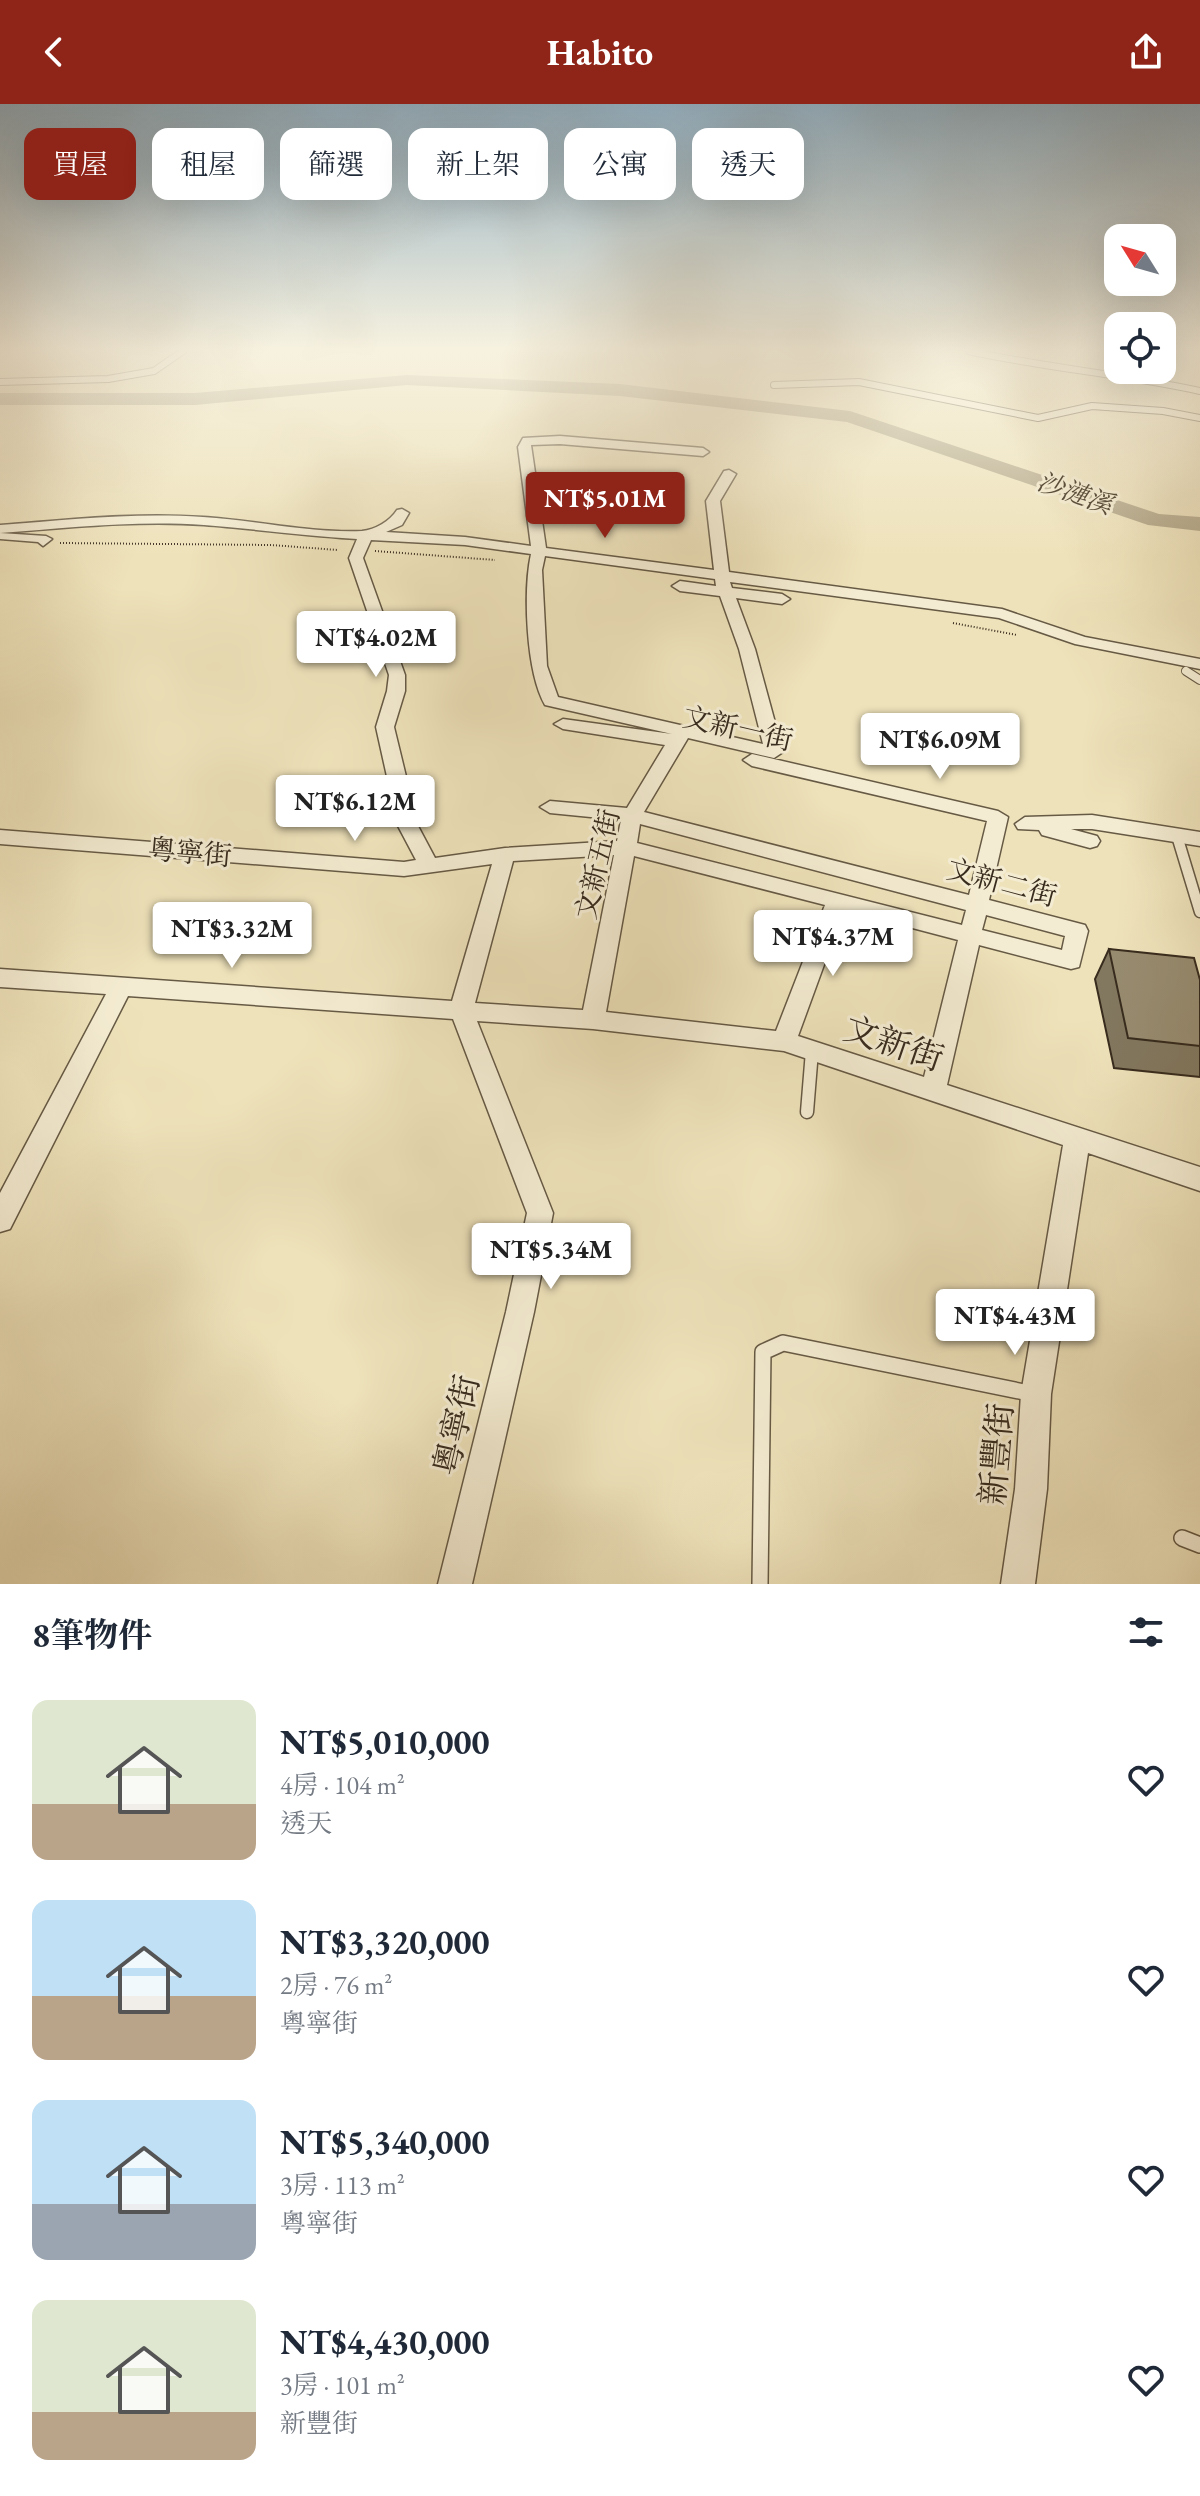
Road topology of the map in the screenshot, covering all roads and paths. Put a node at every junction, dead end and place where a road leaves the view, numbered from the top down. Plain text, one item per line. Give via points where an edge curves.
1 (703, 452) dead end
2 (729, 474) dead end
3 (402, 513) dead end
4 (0, 529) edge
5 (0, 536) edge
6 (43, 543) joint
7 (363, 543) junction
8 (338, 550) dead end
9 (539, 550) junction
10 (496, 560) dead end
11 (724, 583) junction
12 (680, 586) dead end
13 (782, 599) dead end
14 (1193, 667) edge
15 (1200, 680) edge
16 (563, 724) dead end
17 (679, 737) junction
18 (550, 807) dead end
19 (632, 815) junction
20 (998, 817) junction
21 (1025, 824) junction
22 (1177, 836) junction
23 (0, 837) edge
24 (1200, 839) edge
25 (1090, 841) dead end
26 (627, 847) junction
27 (505, 855) junction
28 (429, 865) junction
29 (838, 899) junction
30 (977, 904) junction
31 (1200, 912) edge
32 (969, 935) junction
33 (0, 978) edge
34 (122, 985) junction
35 (461, 1010) junction
36 (593, 1020) junction
37 (784, 1041) junction
38 (812, 1051) junction
39 (933, 1092) junction
40 (807, 1112) dead end
41 (1077, 1140) junction
42 (1200, 1179) edge
43 (0, 1220) edge
44 (1036, 1394) junction
45 (1182, 1538) dead end
46 (1200, 1545) edge
47 (455, 1584) edge
48 (760, 1584) edge
49 (1018, 1584) edge

1 - 9 street via 527,441
2 - 11 street via 713,501
3 - 7 street via 397,522
4 - 7 street via 202,521
5 - 6 street via 46,539
6 - 8 path
7 - 9 street via 465,541
7 - 10 path
7 - 28 street via 356,558 397,675 385,727 408,826
9 - 11 street
9 - 17 street via 539,666 551,701
11 - 12 street
11 - 13 street
11 - 14 street via 1002,614 1081,641
11 - 17 street via 774,752
14 - 15 lane
16 - 17 street, 文新一街
17 - 19 street, 文新五街
17 - 20 street, 文新一街
18 - 19 street, 文新二街
19 - 26 street, 文新五街
19 - 30 street, 文新二街
20 - 21 street, 文新一街
20 - 30 street
21 - 22 street via 1092,822
21 - 25 street, 文新一街
22 - 24 street
22 - 31 lane
23 - 28 street, 粵寧街 via 404,869
26 - 27 street, 文新二街
26 - 29 street, 文新二街
26 - 36 street, 文新五街
27 - 28 street, 粵寧街
27 - 35 street
29 - 32 street, 文新二街
29 - 37 street
30 - 32 street
30 - 32 street, 文新二街 via 1077,931 1071,961
32 - 39 street
33 - 34 street
34 - 35 street
34 - 43 street
35 - 36 street, 文新街
35 - 47 street, 粵寧街 via 540,1213
36 - 37 street, 文新街
37 - 38 street, 文新街
38 - 39 street, 文新街
38 - 40 lane
39 - 41 street, 文新街
41 - 42 street, 文新街
41 - 44 street, 新豐街
44 - 48 lane via 783,1343 763,1352
44 - 49 street, 新豐街
45 - 46 lane

